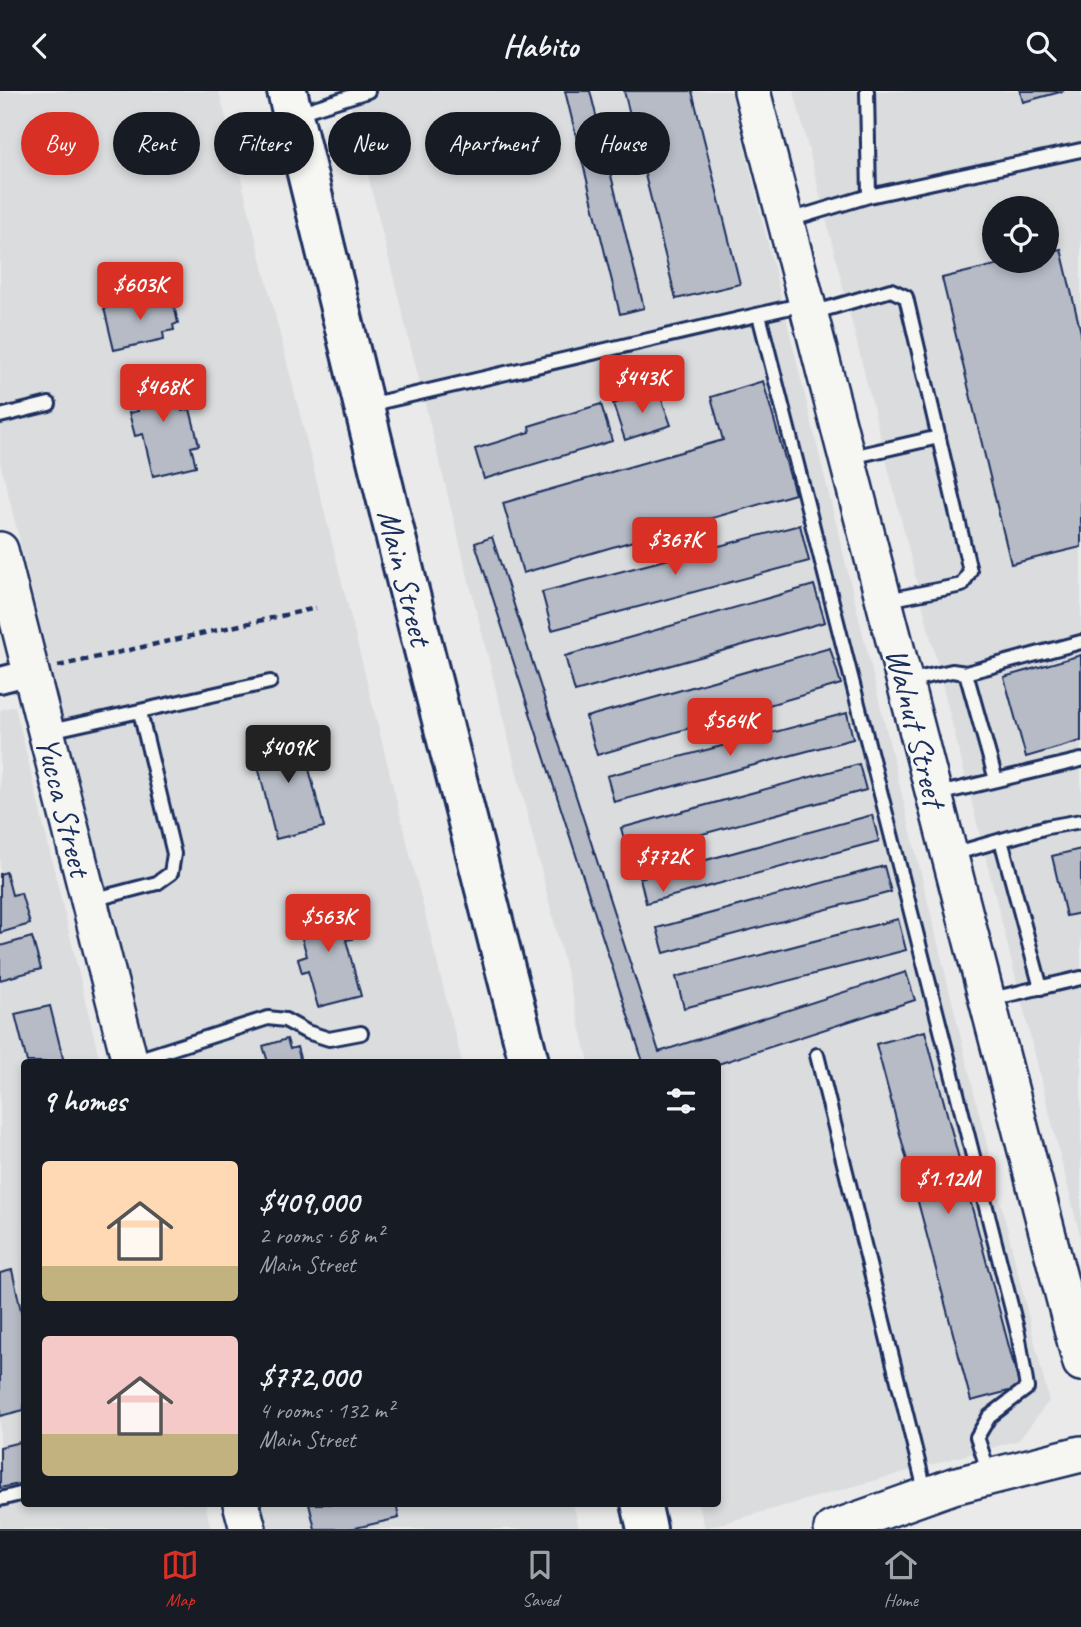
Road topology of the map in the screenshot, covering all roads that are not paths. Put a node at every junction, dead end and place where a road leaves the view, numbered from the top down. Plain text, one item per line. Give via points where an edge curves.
1 (368, 91) edge
2 (752, 91) edge
3 (867, 91) edge
4 (290, 103) edge
5 (1081, 151) edge
6 (869, 196) junction
7 (786, 221) junction
8 (808, 309) junction
9 (759, 315) junction
10 (49, 404) dead end
11 (364, 406) junction
12 (0, 416) edge
13 (939, 437) junction
14 (847, 458) junction
15 (0, 550) edge
16 (884, 601) junction
17 (1081, 642) edge
18 (966, 673) junction
19 (15, 676) edge
20 (905, 681) junction
21 (270, 682) dead end
22 (140, 712) junction
23 (46, 732) junction
24 (1081, 759) edge
25 (996, 780) junction
26 (934, 795) junction
27 (1081, 821) edge
28 (1001, 840) junction
29 (949, 855) junction
30 (89, 901) junction
31 (1081, 978) edge
32 (1041, 988) junction
33 (987, 1000) junction
34 (361, 1033) dead end
35 (817, 1055) dead end
36 (129, 1059) edge
37 (139, 1059) edge
38 (528, 1059) edge
39 (1081, 1363) edge
40 (1081, 1454) edge
41 (990, 1477) junction
42 (21, 1494) edge
43 (926, 1495) junction
44 (0, 1499) edge
45 (242, 1507) edge
46 (642, 1507) edge
47 (248, 1529) edge
48 (647, 1529) edge
49 (832, 1529) edge

1 - 4 lane
2 - 7 street, Walnut Street
3 - 6 lane
4 - 11 main road, Main Street
5 - 6 lane
6 - 7 lane
7 - 8 street, Walnut Street
8 - 9 lane
8 - 13 lane via 891,290 906,297
8 - 14 street, Walnut Street
9 - 11 lane
9 - 41 lane via 1018,1333 1027,1388 989,1417 977,1437
10 - 12 lane
11 - 38 main road, Main Street
13 - 14 lane
13 - 16 lane via 970,571 962,585
14 - 16 street, Walnut Street
15 - 19 street, Yucca Street
16 - 20 street, Walnut Street
17 - 18 lane
18 - 20 lane via 951,671
18 - 25 lane
19 - 23 street, Yucca Street
20 - 26 street, Walnut Street
21 - 22 lane
22 - 23 lane
22 - 30 lane via 174,853 171,873 156,883
23 - 30 street, Yucca Street
24 - 25 lane
25 - 26 lane
26 - 29 street, Walnut Street
27 - 28 lane
28 - 29 lane
28 - 32 lane
29 - 33 street, Walnut Street
30 - 36 street, Yucca Street
31 - 32 lane
32 - 33 lane
33 - 39 street, Walnut Street
34 - 37 lane via 330,1039 285,1020 268,1018
35 - 43 lane
40 - 41 street
41 - 43 street
42 - 44 lane
43 - 49 street
45 - 47 street
46 - 48 main road

